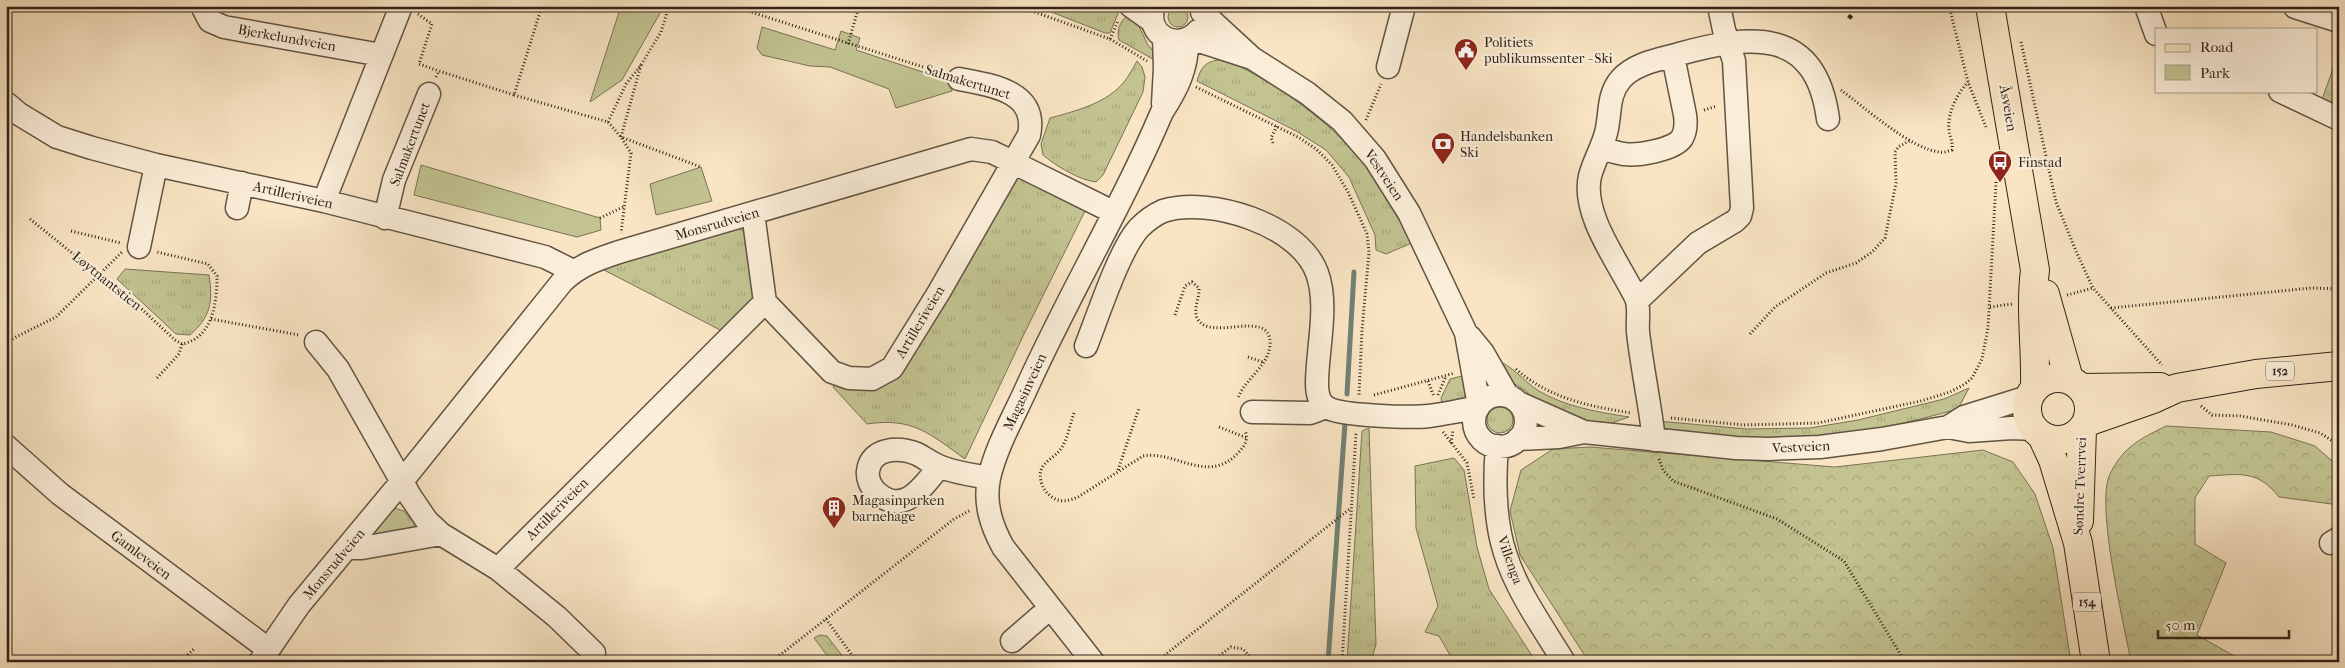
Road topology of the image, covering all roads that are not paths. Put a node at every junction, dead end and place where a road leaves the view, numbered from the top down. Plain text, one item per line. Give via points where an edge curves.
1 (202, 6) edge
2 (1404, 6) edge
3 (1719, 6) edge
4 (1990, 6) edge
5 (2146, 6) edge
6 (2295, 7) edge
7 (1201, 9) edge
8 (409, 10) edge
9 (1125, 12) edge
10 (2339, 21) edge
11 (1157, 22) edge
12 (2155, 31) edge
13 (1189, 39) junction
14 (1730, 44) junction
15 (381, 56) junction
16 (1673, 56) junction
17 (1252, 58) junction
18 (1388, 67) road end
19 (959, 79) road end
20 (2282, 92) edge
21 (429, 94) road end
22 (6, 102) edge
23 (1162, 112) junction
24 (1828, 119) dead end
25 (2339, 119) edge
26 (1601, 148) junction
27 (1013, 162) junction
28 (156, 165) junction
29 (242, 183) junction
30 (324, 201) junction
31 (237, 208) dead end
32 (1113, 212) junction
33 (753, 213) junction
34 (385, 218) junction
35 (131, 250) road end
36 (2035, 270) junction
37 (573, 271) junction
38 (1637, 301) junction
39 (765, 302) junction
40 (1466, 333) junction
41 (316, 342) road end
42 (1086, 346) dead end
43 (2339, 366) edge
44 (2170, 378) junction
45 (2076, 384) junction
46 (2032, 392) junction
47 (1514, 400) junction
48 (1326, 407) junction
49 (1433, 407) junction
50 (1478, 407) junction
51 (1244, 413) road end
52 (2084, 425) junction
53 (1948, 427) junction
54 (1584, 432) junction
55 (2038, 433) junction
56 (1478, 434) junction
57 (1518, 439) junction
58 (1654, 440) junction
59 (6, 446) edge
60 (1497, 446) junction
61 (939, 467) dead end
62 (989, 478) junction
63 (403, 480) junction
64 (441, 534) junction
65 (2078, 543) junction
66 (347, 548) junction
67 (498, 569) junction
68 (1050, 608) junction
69 (1012, 641) dead end
70 (594, 653) dead end
71 (264, 655) edge
72 (1093, 662) edge
73 (1564, 662) edge
74 (2096, 662) edge

1 - 15 street, Bjerkelundveien via 210,21 224,26
2 - 18 street
3 - 14 street
4 - 36 main road, Åsveien
5 - 12 street
6 - 10 street
7 - 13 street, Vestveien via 1201,24
7 - 17 street, Vestveien
8 - 15 street
9 - 11 street
11 - 13 street, Vestveien via 1175,42
11 - 23 street, Magasinveien via 1165,68
13 - 17 street, Vestveien
13 - 23 street, Magasinveien via 1183,74
14 - 16 street via 1717,44
14 - 24 street via 1759,41 1785,47 1805,61 1826,99
14 - 38 street via 1734,61 1742,194 1740,216 1698,243
15 - 30 street
16 - 26 street via 1637,68 1619,82 1612,92
16 - 26 street via 1685,115 1682,138 1664,149 1625,155
17 - 40 street, Vestveien via 1323,105 1376,158 1409,213
19 - 27 street, Salmakertunet via 1011,94 1025,104 1030,130
20 - 25 street
21 - 34 street, Salmakertunet via 394,180
22 - 28 street, Artilleriveien via 56,137
23 - 32 street, Magasinveien
26 - 38 street via 1590,176 1591,200 1600,233
27 - 32 street, Monsrudveien
27 - 33 street, Monsrudveien via 984,150 966,150
27 - 39 street, Artilleriveien via 892,368 872,379 849,378 832,372
28 - 29 street, Artilleriveien
28 - 35 street
29 - 30 street, Artilleriveien
29 - 31 street, Artilleriveien
30 - 34 street, Artilleriveien
32 - 62 street, Magasinveien via 1035,368
33 - 37 street, Monsrudveien via 620,252
33 - 39 street
34 - 37 street, Artilleriveien via 545,257
36 - 45 main road, Åsveien
36 - 46 main road, Åsveien
37 - 63 street, Monsrudveien
38 - 58 street via 1638,330
39 - 67 street, Artilleriveien
40 - 47 street, Vestveien
40 - 50 street, Vestveien
41 - 63 street via 338,369
42 - 48 street via 1124,253 1137,230 1150,218 1166,210 1182,208 1233,214 1285,234 1306,252 1315,268 1322,300 1317,390
43 - 44 main road, 152
44 - 45 main road, 152 via 2151,386 2120,389
44 - 52 main road, 152 via 2153,399
45 - 46 main road via 2054,377 2044,380
45 - 52 main road, 154 via 2087,398 2090,409
46 - 53 street, Vestveien via 1964,417
46 - 55 main road, 154 via 2026,414
47 - 50 street via 1491,396
47 - 54 street, Vestveien
47 - 57 street, Vestveien via 1526,418 1523,433
48 - 49 street via 1337,412 1358,414
48 - 51 street via 1310,413
49 - 50 street
49 - 56 street
50 - 56 street, Vestveien via 1475,419
52 - 55 main road via 2073,436 2062,440
52 - 65 main road, Søndre Tverrvei / 154
53 - 55 street, Vestveien via 1968,431 2012,428
53 - 58 street, Vestveien via 1882,439 1797,448 1736,448
54 - 57 street, Vestveien
54 - 58 street, Vestveien
55 - 65 main road, Søndre Tverrvei / 154 via 2053,460
56 - 60 street
57 - 60 street, Vestveien via 1512,444
59 - 71 street, Gamleveien via 60,494
60 - 73 street, Villenga via 1497,510 1505,553 1522,590
61 - 62 street
62 - 68 street, Magasinveien via 991,522 1003,547
63 - 64 street via 418,509
63 - 66 street, Monsrudveien
64 - 66 street
64 - 67 street
65 - 74 main road, Søndre Tverrvei / 154
66 - 71 street, Monsrudveien via 299,604
67 - 70 street via 557,617
68 - 69 street
68 - 72 street, Magasinveien

